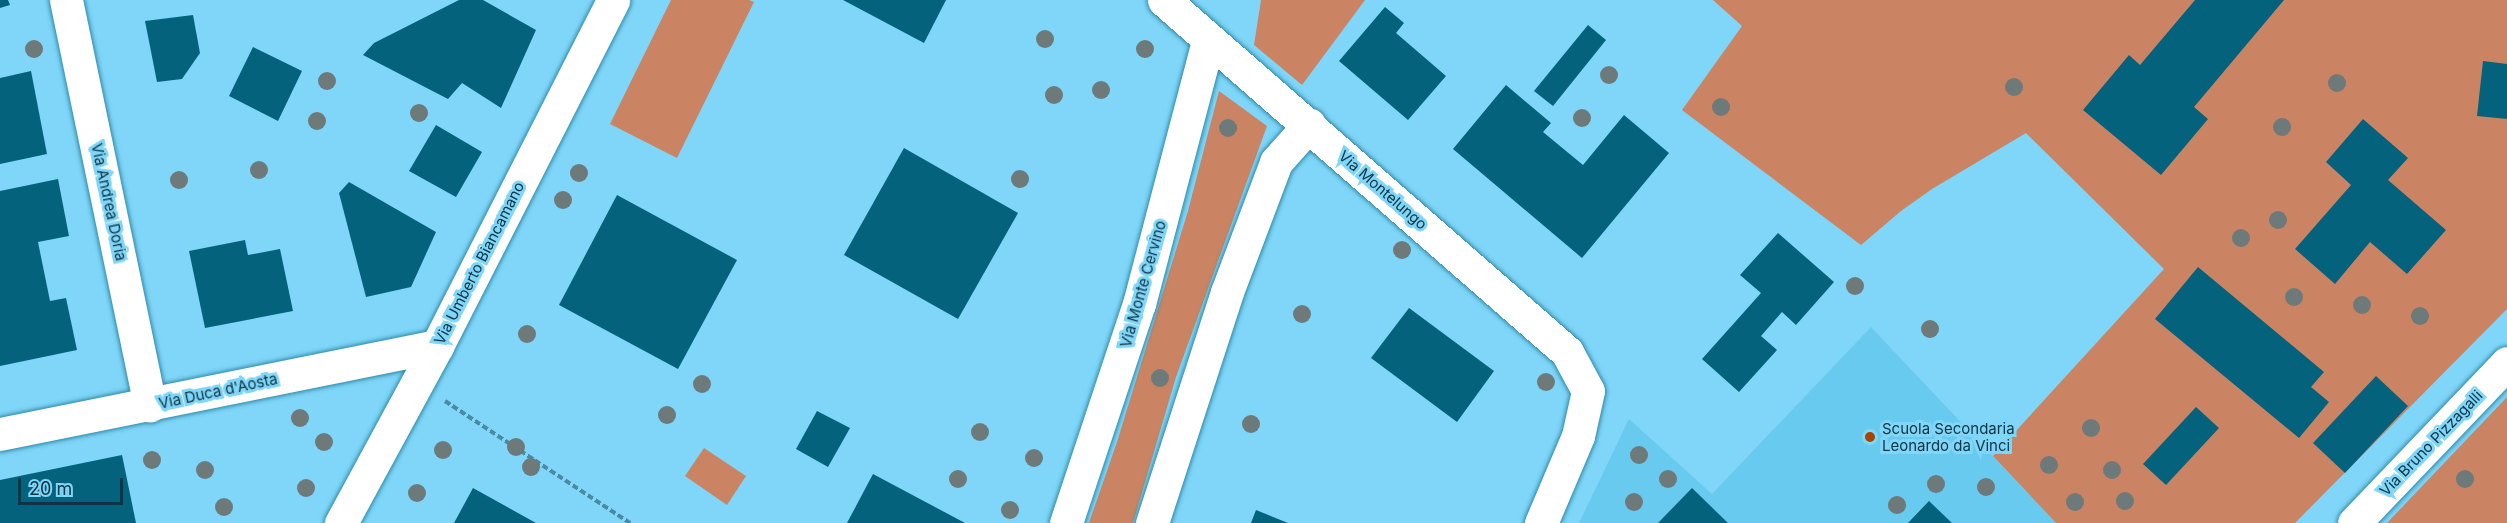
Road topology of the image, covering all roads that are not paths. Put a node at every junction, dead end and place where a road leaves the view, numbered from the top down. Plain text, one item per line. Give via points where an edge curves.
1 (66, 0) edge
2 (612, 0) edge
3 (1164, 0) edge
4 (1208, 41) junction
5 (1309, 125) junction
6 (437, 346) junction
7 (2507, 363) edge
8 (150, 405) junction
9 (0, 434) edge
10 (341, 523) edge
11 (1066, 523) edge
12 (1152, 523) edge
13 (1541, 523) edge
14 (2354, 523) edge

1 - 8 street, Via Andrea Doria
2 - 6 street, Via Umberto Biancamano
3 - 4 street, Via Montelungo
4 - 5 street, Via Montelungo
4 - 11 street, Via Monte Cervino via 1139,304
5 - 12 street via 1276,162 1227,292
5 - 13 street, Via Montelungo via 1568,351 1588,392 1578,436
6 - 8 street, Via Duca d'Aosta
6 - 10 street, Via Umberto Biancamano
7 - 14 street, Via Bruno Pizzagalli
8 - 9 street, Via Duca d'Aosta

